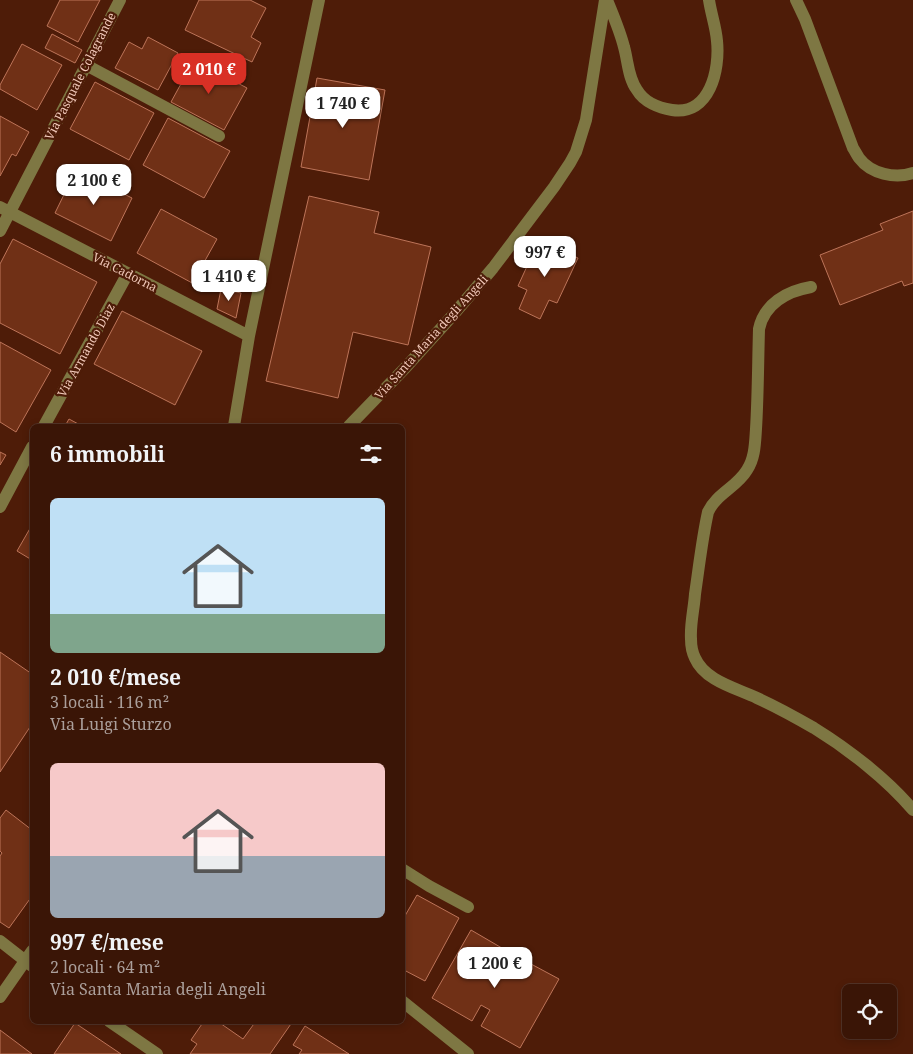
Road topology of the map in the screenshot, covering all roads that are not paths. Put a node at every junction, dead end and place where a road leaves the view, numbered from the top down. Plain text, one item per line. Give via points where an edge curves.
1 (120, 0) edge
2 (319, 0) edge
3 (606, 0) edge
4 (709, 0) edge
5 (796, 0) edge
6 (86, 65) junction
7 (219, 136) dead end
8 (913, 173) edge
9 (5, 210) edge
10 (0, 231) edge
11 (128, 273) junction
12 (811, 287) dead end
13 (249, 336) junction
14 (45, 424) edge
15 (234, 424) edge
16 (351, 424) edge
17 (30, 451) edge
18 (0, 507) edge
19 (913, 810) edge
20 (405, 871) edge
21 (468, 907) dead end
22 (0, 941) edge
23 (30, 959) edge
24 (0, 997) edge
25 (405, 1003) edge
26 (113, 1024) edge
27 (157, 1054) edge
28 (468, 1054) edge

1 - 6 street, Via Pasquale Colagrande
2 - 13 street
3 - 4 street via 620,33 636,90 654,104 678,111 698,104 708,93 713,80 717,40
3 - 16 street, Via Santa Maria degli Angeli via 586,120 570,163 493,268
5 - 8 street via 860,159 868,167 887,175
6 - 7 street
6 - 9 street, Via Pasquale Colagrande
9 - 10 street, Via Pasquale Colagrande
9 - 11 street, Via Cadorna
11 - 13 street, Via Cadorna
11 - 14 street, Via Armando Diaz
12 - 19 street via 782,297 768,309 761,321 754,454 742,478 711,505 708,512 691,631 692,648 706,672 816,730 867,767
13 - 15 street
17 - 18 street
20 - 21 street
22 - 23 street
23 - 24 street
25 - 28 street
26 - 27 street

